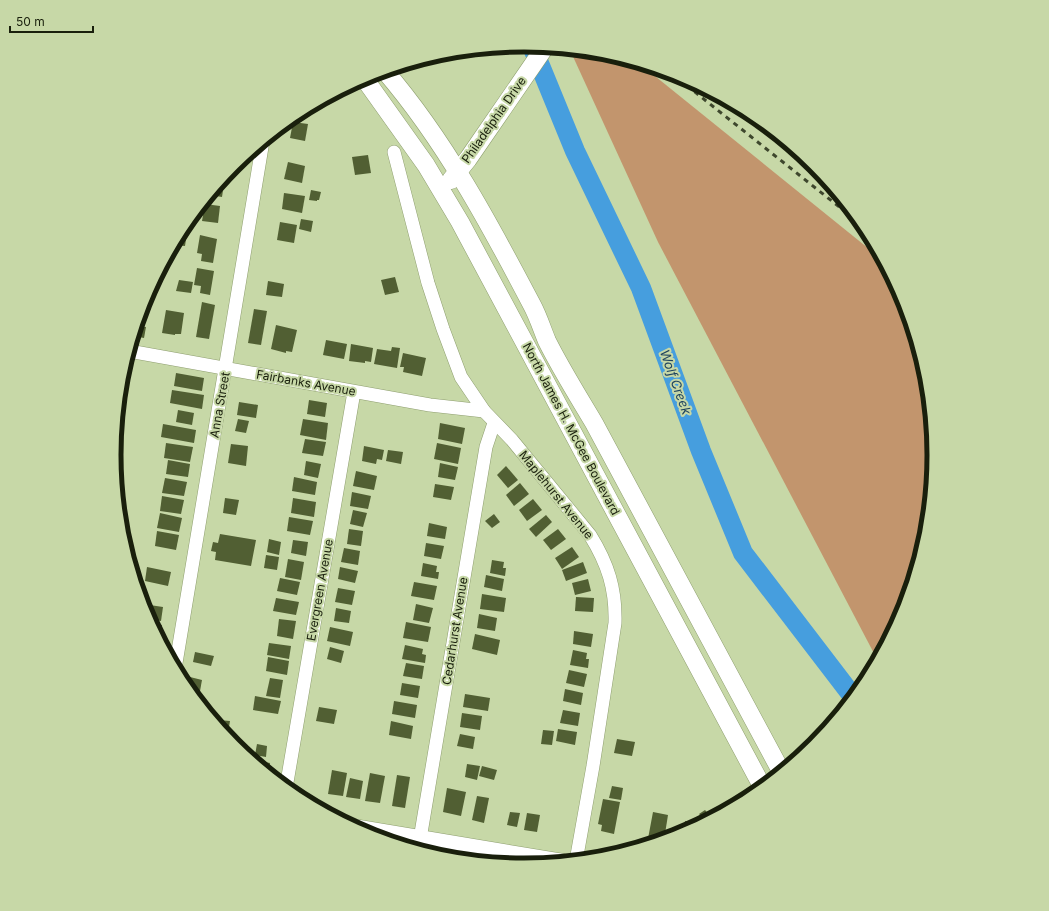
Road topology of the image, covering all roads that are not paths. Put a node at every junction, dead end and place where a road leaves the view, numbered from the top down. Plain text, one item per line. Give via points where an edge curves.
1 (541, 53) edge
2 (389, 76) edge
3 (368, 84) edge
4 (262, 149) edge
5 (394, 152) dead end
6 (458, 171) junction
7 (442, 191) junction
8 (135, 352) edge
9 (226, 368) junction
10 (354, 392) junction
11 (484, 412) junction
12 (494, 423) junction
13 (177, 660) edge
14 (779, 768) edge
15 (287, 782) edge
16 (760, 783) edge
17 (379, 832) edge
18 (420, 839) junction
19 (577, 856) edge
20 (541, 858) edge

1 - 6 main road, Philadelphia Drive
2 - 6 main road, North James H. McGee Boulevard via 430,128
3 - 7 main road, North James H. McGee Boulevard
4 - 9 street, Anna Street
5 - 11 street, Maplehurst Avenue via 428,283 443,329 461,377
6 - 7 main road, Philadelphia Drive
6 - 14 main road, North James H. McGee Boulevard
7 - 16 main road, North James H. McGee Boulevard
8 - 9 street, Fairbanks Avenue
9 - 10 street, Fairbanks Avenue
9 - 13 street, Anna Street
10 - 11 street, Fairbanks Avenue
10 - 15 street, Evergreen Avenue
11 - 12 street, Maplehurst Avenue
12 - 18 street, Cedarhurst Avenue via 486,447
12 - 19 street, Maplehurst Avenue via 512,440 590,535 607,566 613,586 615,623
17 - 18 street
18 - 20 street

